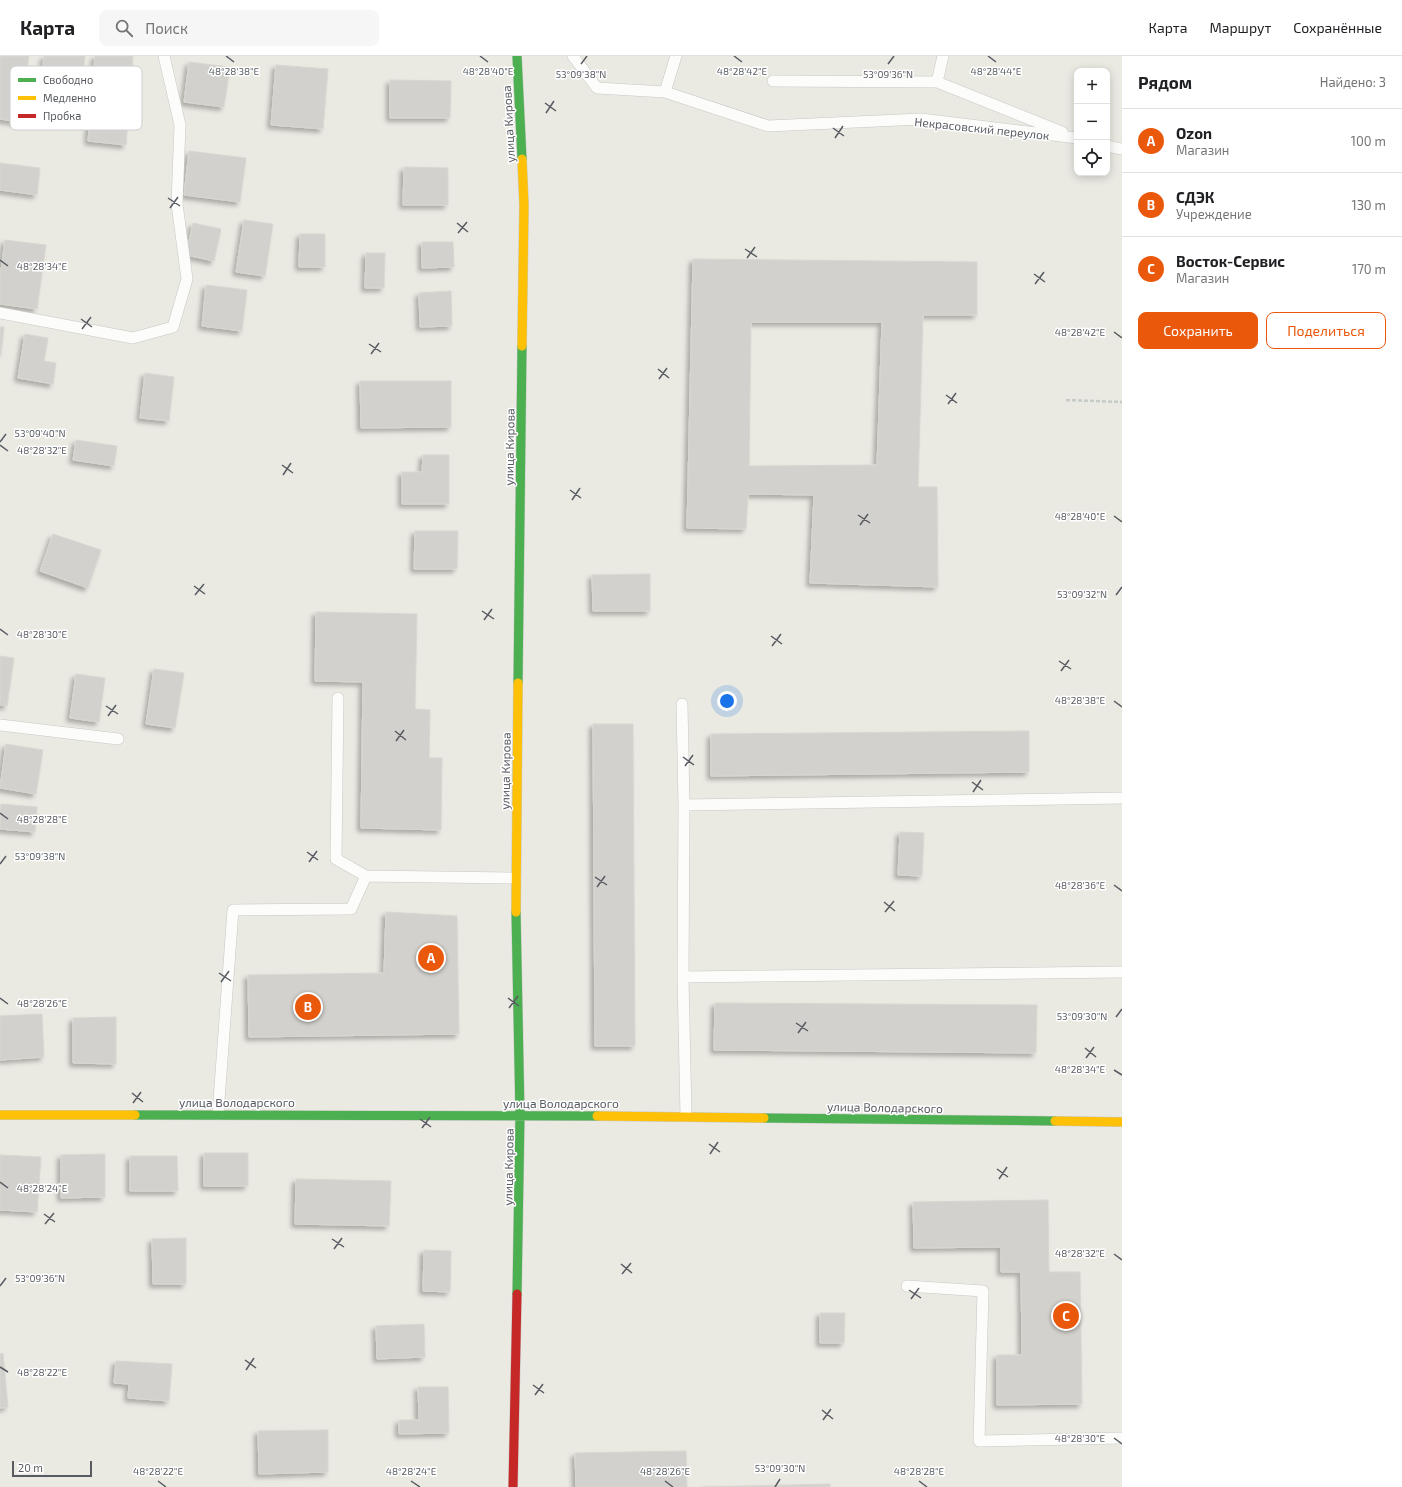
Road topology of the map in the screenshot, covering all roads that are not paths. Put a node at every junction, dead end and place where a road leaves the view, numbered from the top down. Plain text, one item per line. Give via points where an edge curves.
1 (164, 56) edge
2 (517, 56) edge
3 (573, 56) edge
4 (676, 56) edge
5 (944, 56) edge
6 (773, 81) dead end
7 (936, 82) junction
8 (665, 92) junction
9 (1074, 137) edge
10 (1074, 138) edge
11 (1110, 147) edge
12 (1122, 149) edge
13 (0, 314) edge
14 (338, 698) dead end
15 (682, 704) dead end
16 (0, 725) edge
17 (118, 739) dead end
18 (1122, 798) edge
19 (684, 806) junction
20 (366, 876) junction
21 (515, 878) junction
22 (1122, 972) edge
23 (683, 977) junction
24 (218, 1114) junction
25 (0, 1115) edge
26 (520, 1115) junction
27 (686, 1116) junction
28 (1122, 1122) edge
29 (907, 1286) dead end
30 (1122, 1438) edge
31 (513, 1487) edge

1 - 13 lane via 180,126 177,204 187,279 173,327 133,338
2 - 21 street, улица Кирова via 524,205
3 - 8 lane, Некрасовский переулок via 597,88
4 - 8 lane
5 - 7 lane
6 - 7 lane
7 - 9 lane
8 - 10 lane, Некрасовский переулок via 768,126 921,119
11 - 12 lane
14 - 20 lane via 336,859
15 - 19 lane
16 - 17 lane
18 - 19 lane
19 - 23 lane
20 - 21 lane
20 - 24 lane via 351,909 233,910
21 - 26 street, улица Кирова
22 - 23 lane
23 - 27 lane
24 - 25 street, улица Володарского
24 - 26 street, улица Володарского
26 - 27 street, улица Володарского
26 - 31 street, улица Кирова
27 - 28 street, улица Володарского
29 - 30 lane via 983,1291 979,1441

